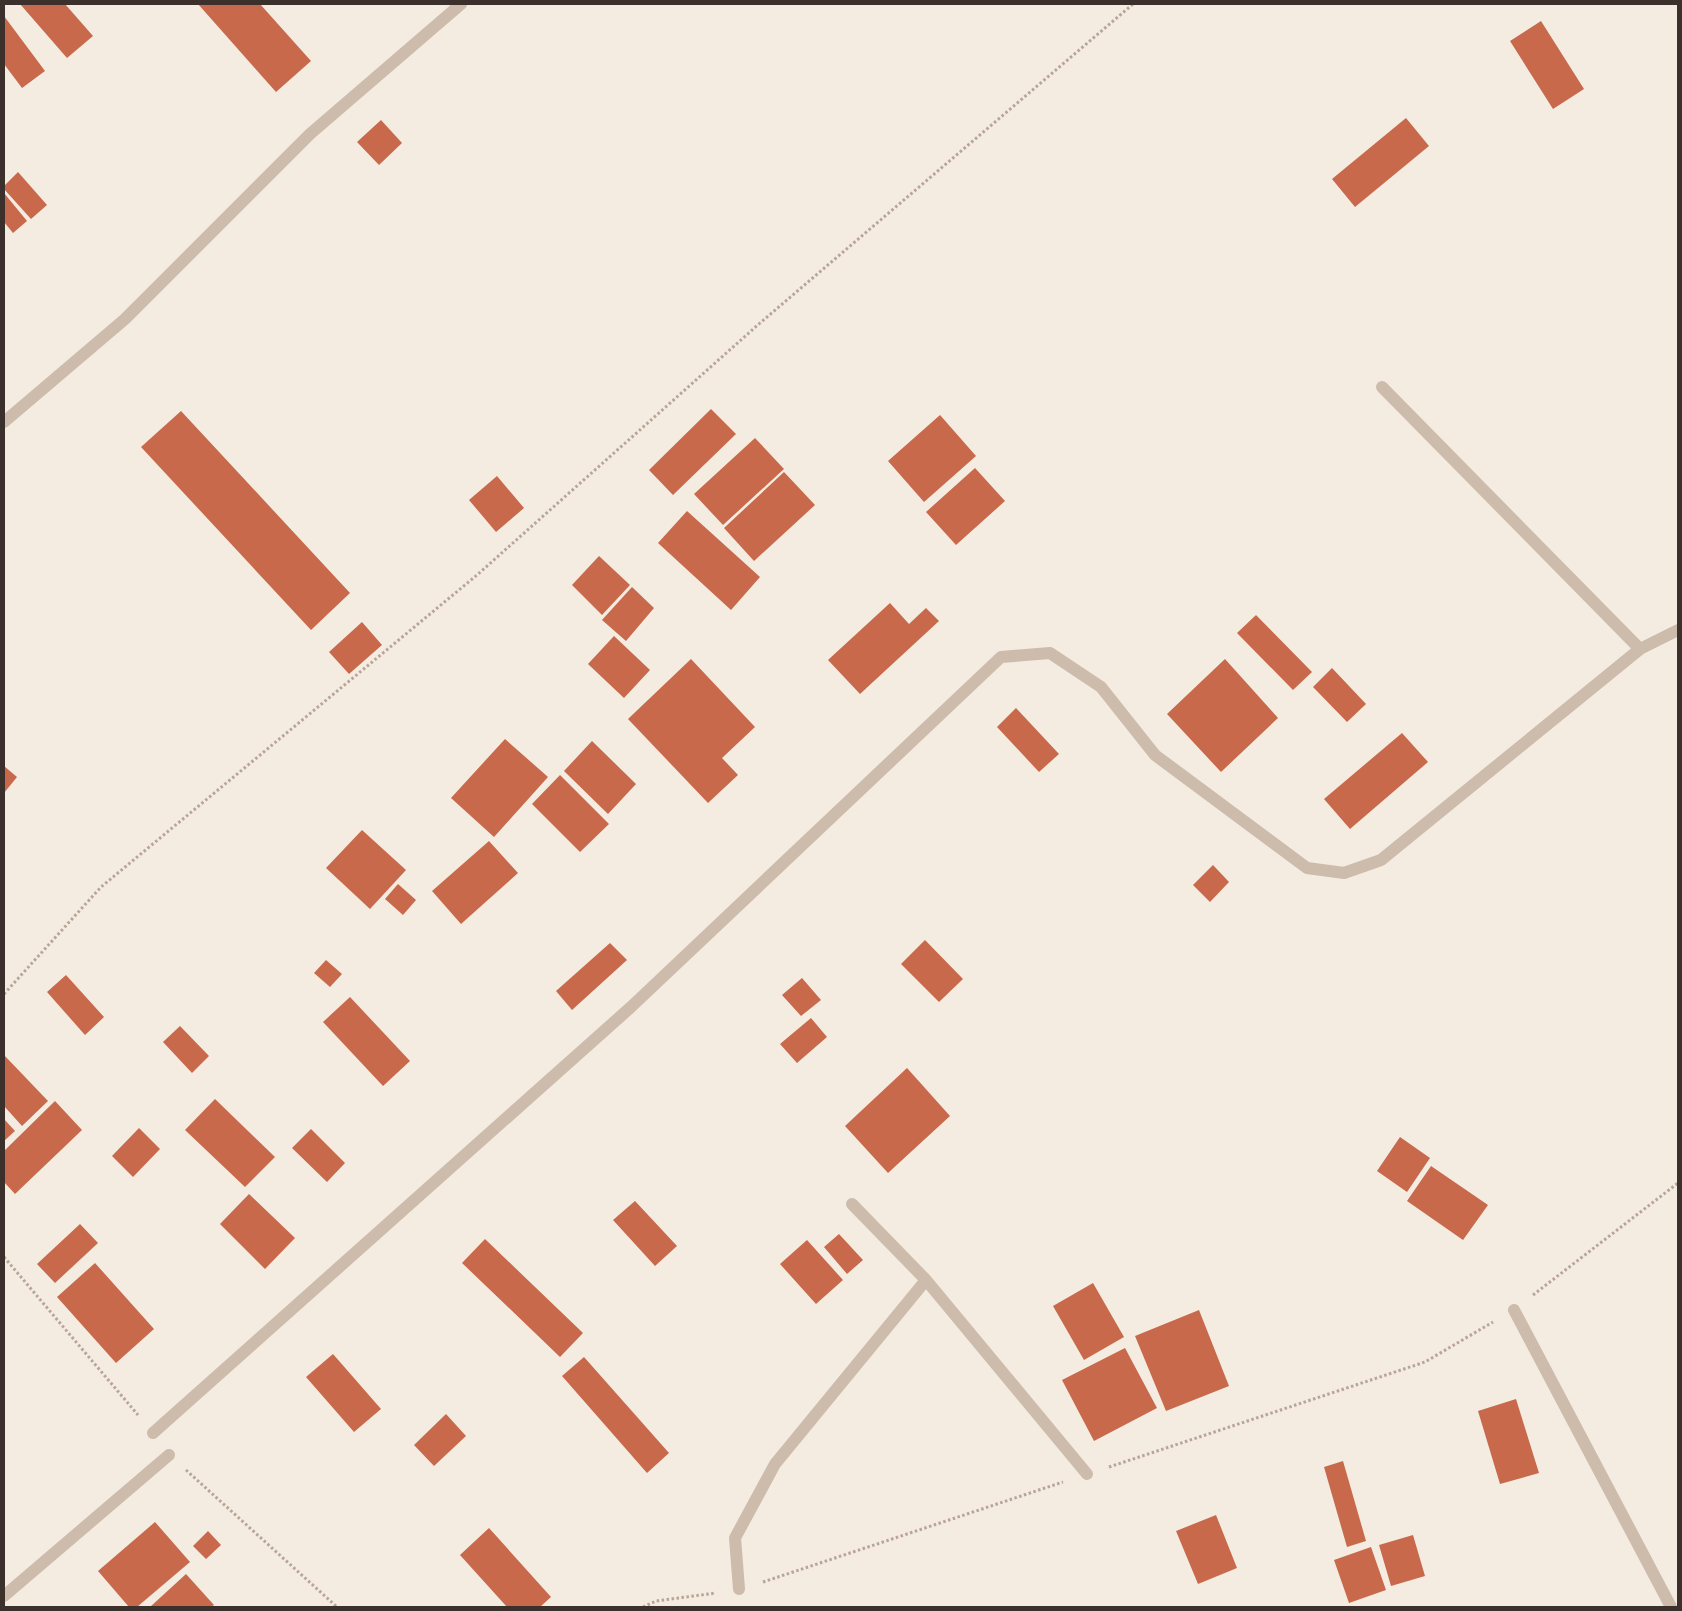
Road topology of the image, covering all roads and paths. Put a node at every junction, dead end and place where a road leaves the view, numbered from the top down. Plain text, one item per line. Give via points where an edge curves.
1 (461, 4) edge
2 (1133, 4) edge
3 (1382, 387) dead end
4 (4, 422) edge
5 (1678, 630) edge
6 (1640, 649) junction
7 (4, 994) edge
8 (1678, 1183) edge
9 (852, 1204) dead end
10 (926, 1280) junction
11 (1514, 1310) junction
12 (153, 1433) dead end
13 (169, 1454) dead end
14 (1087, 1474) junction
15 (739, 1590) junction
16 (4, 1596) edge
17 (643, 1607) edge
18 (1670, 1607) edge

1 - 4 street via 310,134 125,319
2 - 7 path via 760,323 477,574 102,887
3 - 6 street
5 - 6 street
6 - 12 street via 1381,860 1344,874 1307,868 1154,755 1101,687 1050,653 1001,657 631,1007
8 - 11 path
9 - 10 street
10 - 14 street
10 - 15 street via 775,1464 735,1538
11 - 14 path via 1425,1362
11 - 18 street
13 - 16 street
14 - 15 path
15 - 17 path via 656,1601

